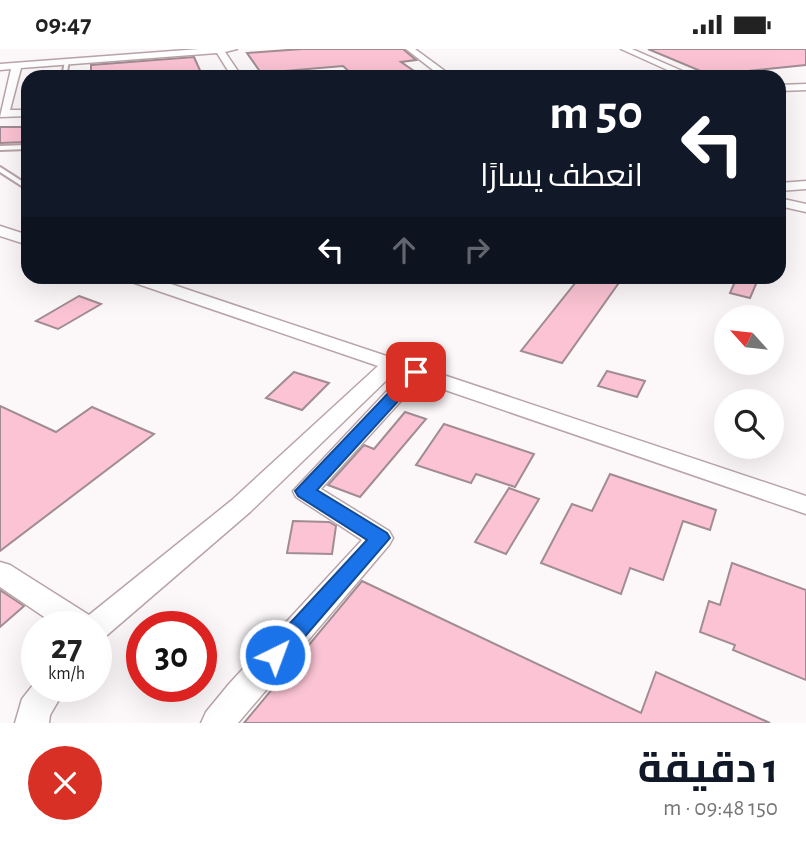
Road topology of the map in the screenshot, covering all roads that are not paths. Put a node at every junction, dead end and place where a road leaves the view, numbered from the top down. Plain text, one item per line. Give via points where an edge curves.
1 (233, 49) edge
2 (410, 49) edge
3 (614, 49) edge
4 (625, 49) edge
5 (215, 50) edge
6 (67, 61) junction
7 (17, 65) junction
8 (0, 67) edge
9 (65, 70) edge
10 (221, 70) edge
11 (231, 70) edge
12 (438, 70) edge
13 (663, 70) edge
14 (674, 70) edge
15 (806, 87) edge
16 (786, 88) edge
17 (21, 113) edge
18 (2, 114) edge
19 (21, 147) edge
20 (0, 148) edge
21 (0, 169) edge
22 (21, 176) edge
23 (13, 178) junction
24 (21, 183) edge
25 (806, 185) edge
26 (786, 186) edge
27 (786, 204) edge
28 (806, 208) edge
29 (21, 226) edge
30 (0, 228) edge
31 (21, 237) edge
32 (156, 284) edge
33 (404, 368) junction
34 (806, 505) edge
35 (0, 573) edge
36 (59, 611) edge
37 (112, 613) edge
38 (40, 702) edge
39 (32, 723) edge
40 (218, 723) edge

1 - 5 street
2 - 12 street
3 - 13 street
4 - 14 street
5 - 6 street
5 - 10 street
5 - 11 street
6 - 7 street
6 - 9 lane
7 - 8 street
7 - 18 street
15 - 16 street
17 - 18 street
19 - 20 lane
21 - 23 lane
22 - 23 lane
23 - 24 lane
25 - 26 street
27 - 28 street
29 - 30 street
30 - 31 street
32 - 33 street
33 - 34 street
33 - 37 street
33 - 40 street via 305,491 380,538
35 - 36 street
38 - 39 street

